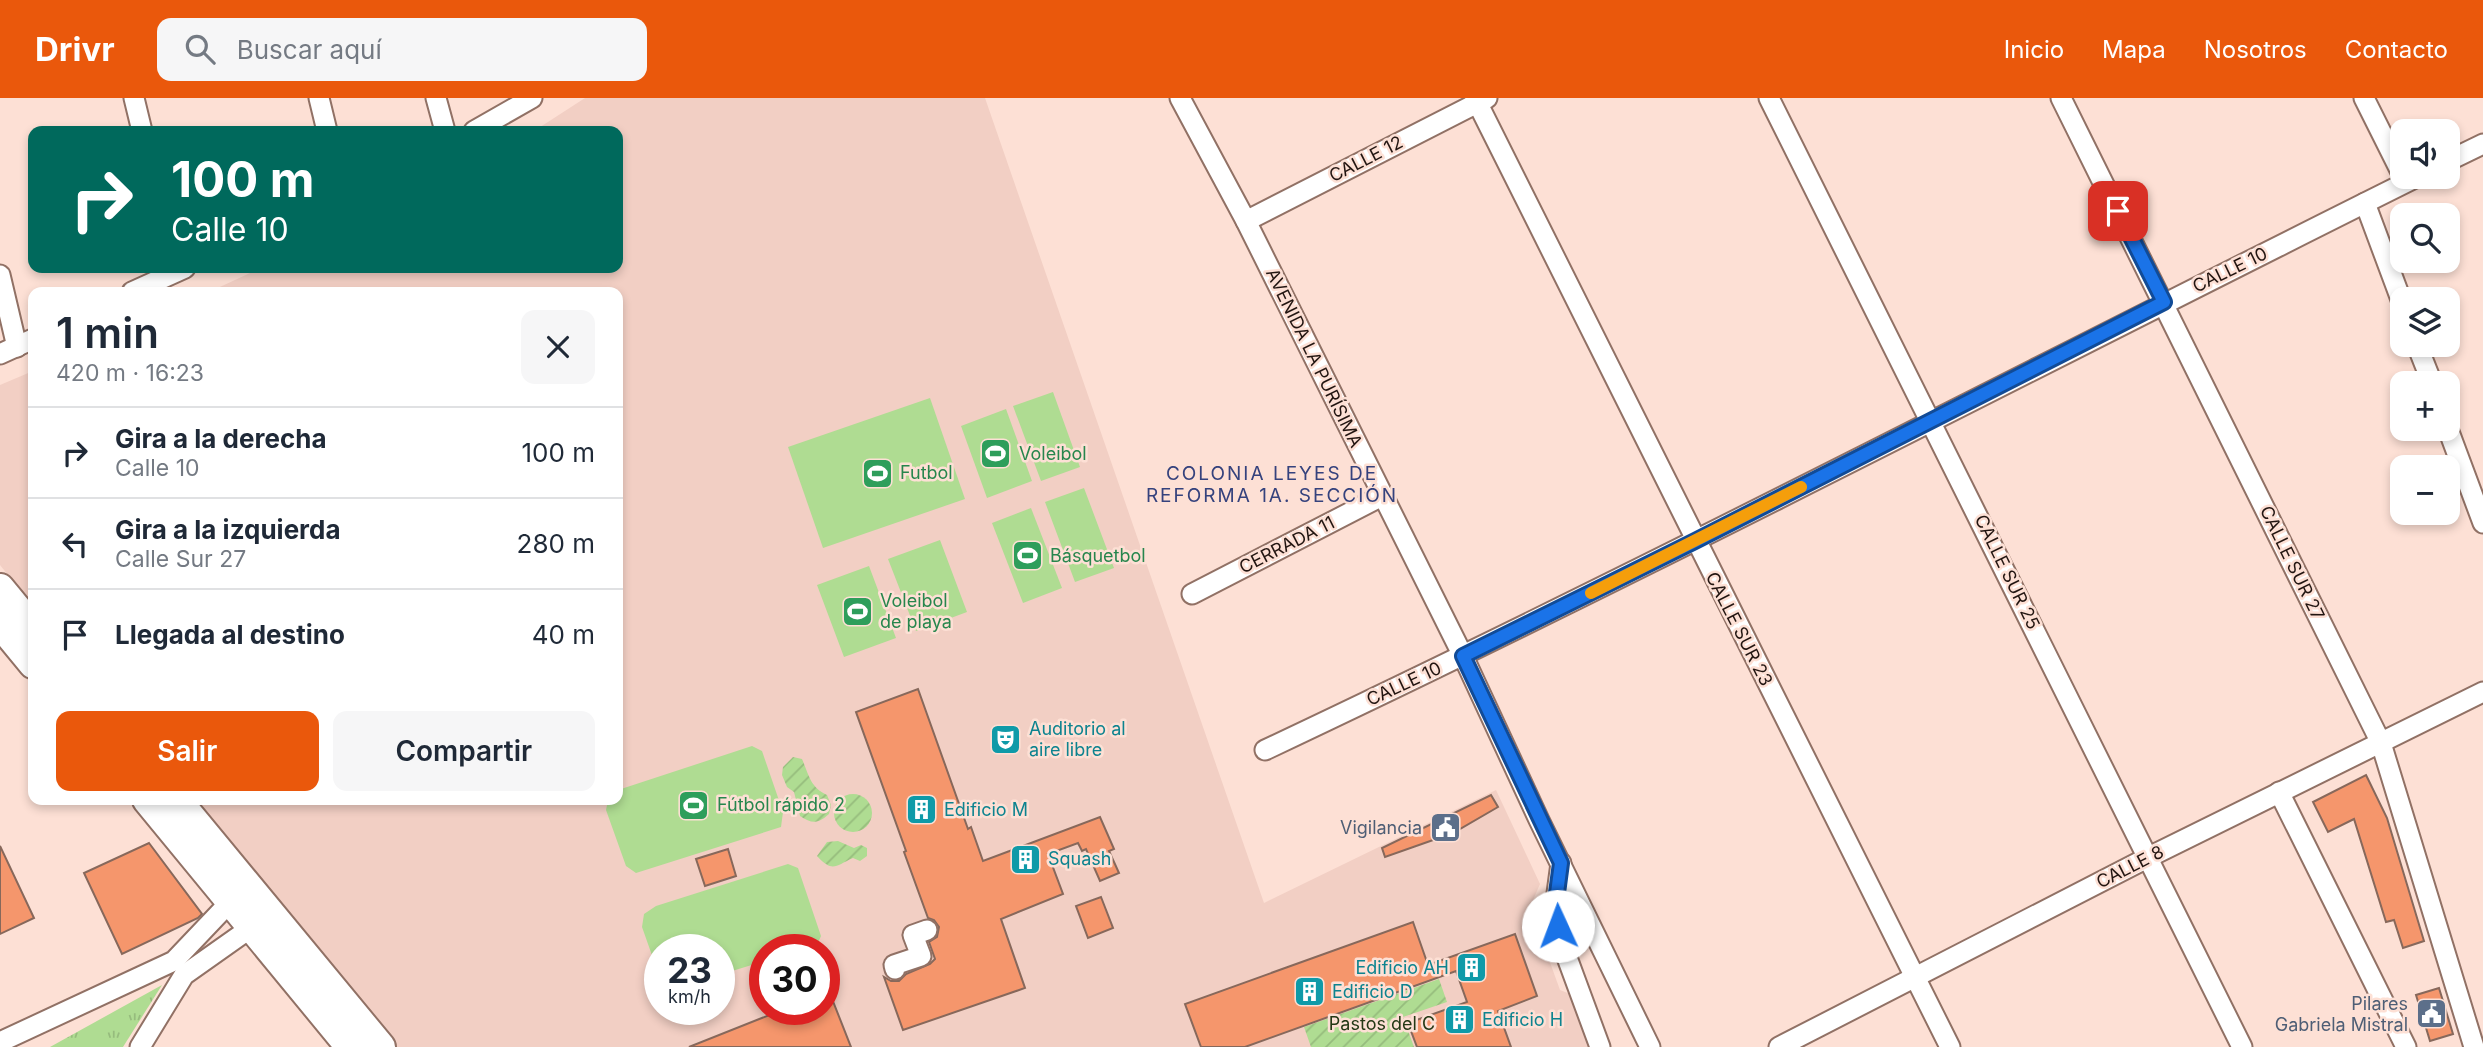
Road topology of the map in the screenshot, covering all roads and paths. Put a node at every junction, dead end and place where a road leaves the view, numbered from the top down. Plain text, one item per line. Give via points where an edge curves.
1 (134, 98) edge
2 (318, 98) edge
3 (436, 98) edge
4 (532, 98) edge
5 (1180, 98) edge
6 (1769, 98) edge
7 (2061, 98) edge
8 (2364, 98) edge
9 (1480, 100) edge
10 (141, 126) edge
11 (326, 126) edge
12 (444, 126) edge
13 (483, 126) edge
14 (2483, 144) edge
15 (2390, 146) edge
16 (2460, 155) edge
17 (2390, 188) edge
18 (2365, 203) junction
19 (1246, 221) junction
20 (170, 273) edge
21 (0, 275) edge
22 (142, 287) edge
23 (2396, 287) edge
24 (2164, 302) junction
25 (17, 347) edge
26 (1931, 421) junction
27 (2452, 441) edge
28 (1382, 496) junction
29 (2483, 523) edge
30 (1695, 541) junction
31 (0, 588) edge
32 (1192, 594) dead end
33 (28, 622) edge
34 (0, 624) edge
35 (1463, 656) junction
36 (28, 658) edge
37 (2483, 692) edge
38 (2381, 743) junction
39 (1265, 750) dead end
40 (2279, 792) junction
41 (152, 805) edge
42 (180, 805) edge
43 (2149, 857) junction
44 (1561, 863) junction
45 (236, 889) junction
46 (258, 916) junction
47 (927, 930) dead end
48 (179, 968) junction
49 (895, 970) dead end
50 (1914, 977) junction
51 (23, 1040) edge
52 (0, 1042) edge
53 (139, 1047) edge
54 (350, 1047) edge
55 (381, 1047) edge
56 (1600, 1047) edge
57 (1650, 1047) edge
58 (1779, 1047) edge
59 (1950, 1047) edge
60 (2242, 1047) edge
61 (2406, 1047) edge
62 (2474, 1047) edge

1 - 10 street
2 - 11 street
3 - 12 street
4 - 13 street
5 - 19 street, AVENIDA LA PURÍSIMA
6 - 26 street, CALLE SUR 25
7 - 24 street, CALLE SUR 27
8 - 15 street
9 - 19 street, CALLE 12
9 - 30 street, CALLE SUR 23
14 - 16 street
17 - 18 street, CALLE 10
18 - 23 street
18 - 24 street, CALLE 10
19 - 28 street, AVENIDA LA PURÍSIMA
20 - 22 street
21 - 25 street
24 - 26 street, CALLE 10
24 - 38 street, CALLE SUR 27
26 - 30 street, CALLE 10
26 - 43 street, CALLE SUR 25
27 - 29 street
28 - 32 street, CERRADA 11
28 - 35 street, AVENIDA LA PURÍSIMA
30 - 35 street, CALLE 10
30 - 50 street, CALLE SUR 23
31 - 33 main road
34 - 36 main road
35 - 39 street, CALLE 10
35 - 44 street, AVENIDA LA PURÍSIMA
37 - 38 street, CALLE 8
38 - 40 street, CALLE 8
38 - 62 street, CALLE SUR 27
40 - 43 street, CALLE 8
40 - 61 street
41 - 45 main road
42 - 45 main road
43 - 50 street, CALLE 8
43 - 60 street, CALLE SUR 25
44 - 56 street via 1555,908 1562,944
44 - 57 street, AVENIDA LA PURÍSIMA
45 - 46 main road
45 - 48 street
46 - 48 street
46 - 54 main road
46 - 55 main road
47 - 49 street via 913,935 921,956 894,965
48 - 51 street
48 - 53 street
50 - 58 street, CALLE 8
50 - 59 street, CALLE SUR 23
51 - 52 street

